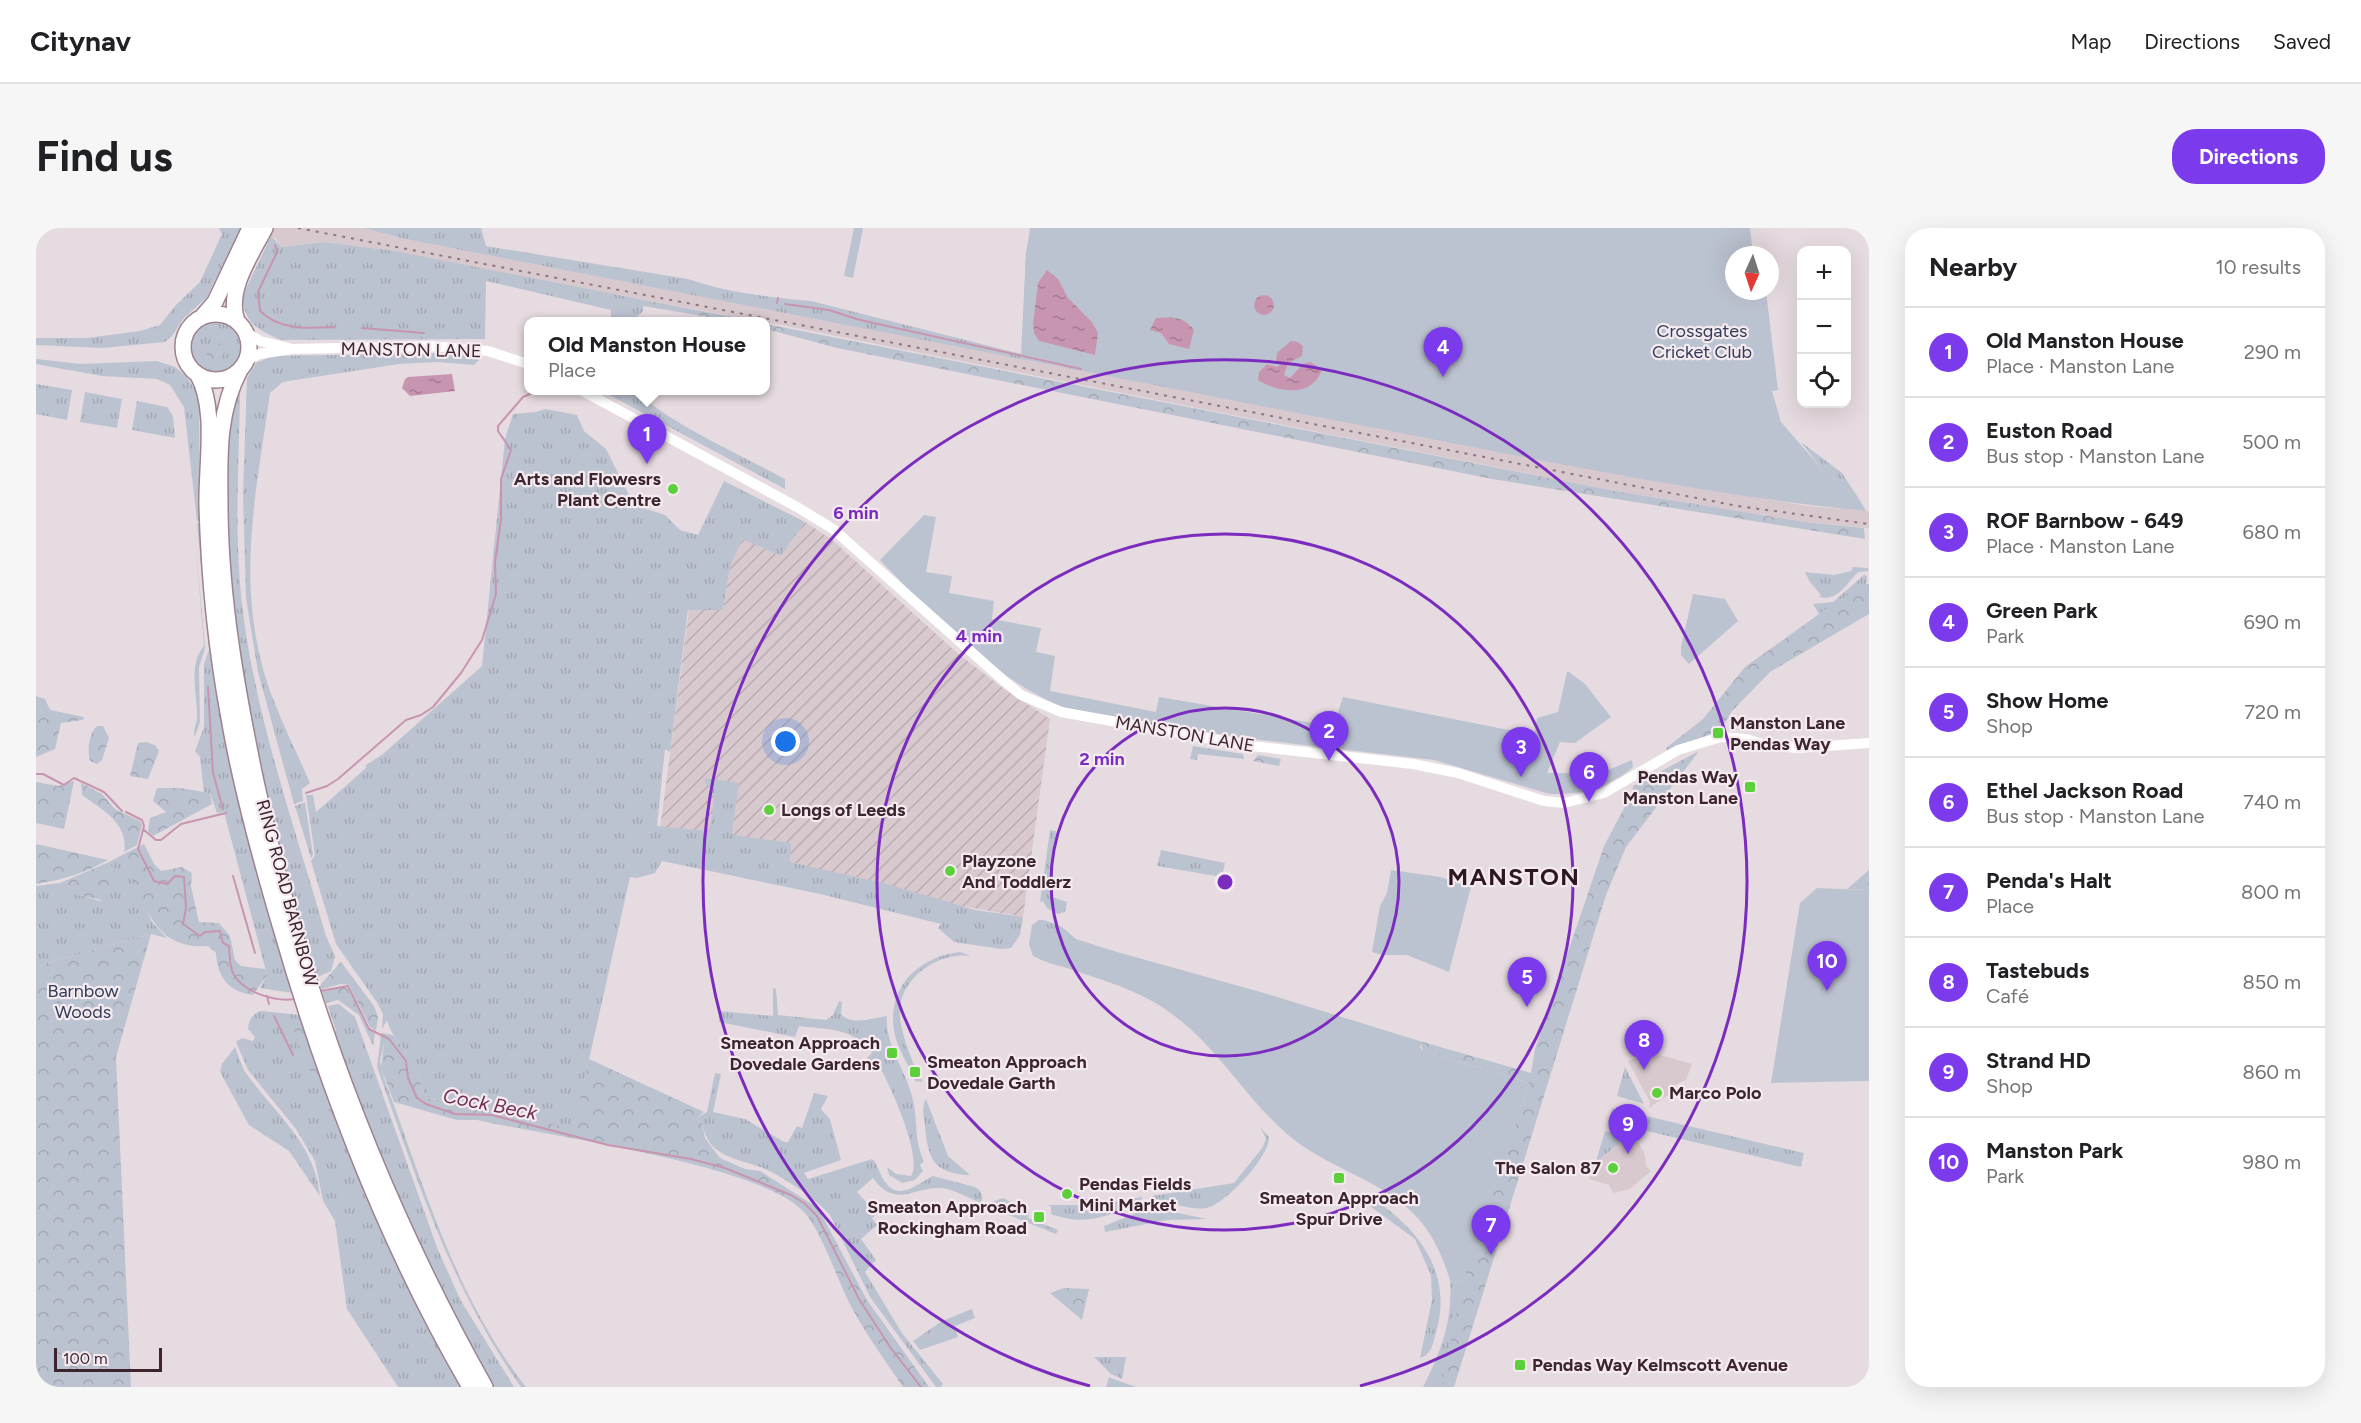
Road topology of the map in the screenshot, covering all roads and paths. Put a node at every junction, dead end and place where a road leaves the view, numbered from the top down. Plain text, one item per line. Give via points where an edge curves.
1 (250, 228) edge
2 (265, 228) edge
3 (247, 248) junction
4 (202, 317) junction
5 (241, 327) junction
6 (292, 349) junction
7 (524, 363) edge
8 (243, 366) junction
9 (198, 375) junction
10 (590, 395) edge
11 (1869, 743) edge
12 (298, 967) junction
13 (321, 1036) junction
14 (470, 1387) edge
15 (485, 1387) edge

1 - 3 highway
2 - 3 highway
3 - 4 highway
3 - 5 highway via 234,296 234,312
4 - 5 highway via 220,314
4 - 9 highway via 187,330 183,340 185,360
5 - 6 street, MANSTON LANE via 260,341
5 - 8 highway via 249,351
6 - 7 street, MANSTON LANE via 453,347 488,351
6 - 8 street, MANSTON LANE via 259,354
8 - 9 highway via 223,380
8 - 12 highway, RING ROAD BARNBOW via 225,404 221,425 220,534 224,581 242,718
9 - 12 highway, RING ROAD BARNBOW via 208,403 207,505 221,669 245,797
10 - 11 street, MANSTON LANE via 826,524 1003,680 1022,695 1060,712 1251,746 1413,764 1458,773 1544,801 1564,803 1604,793 1678,750 1721,737 1798,747
12 - 13 highway, RING ROAD BARNBOW
13 - 14 highway, RING ROAD BARNBOW via 378,1204 444,1342
13 - 15 highway, RING ROAD BARNBOW via 396,1208

